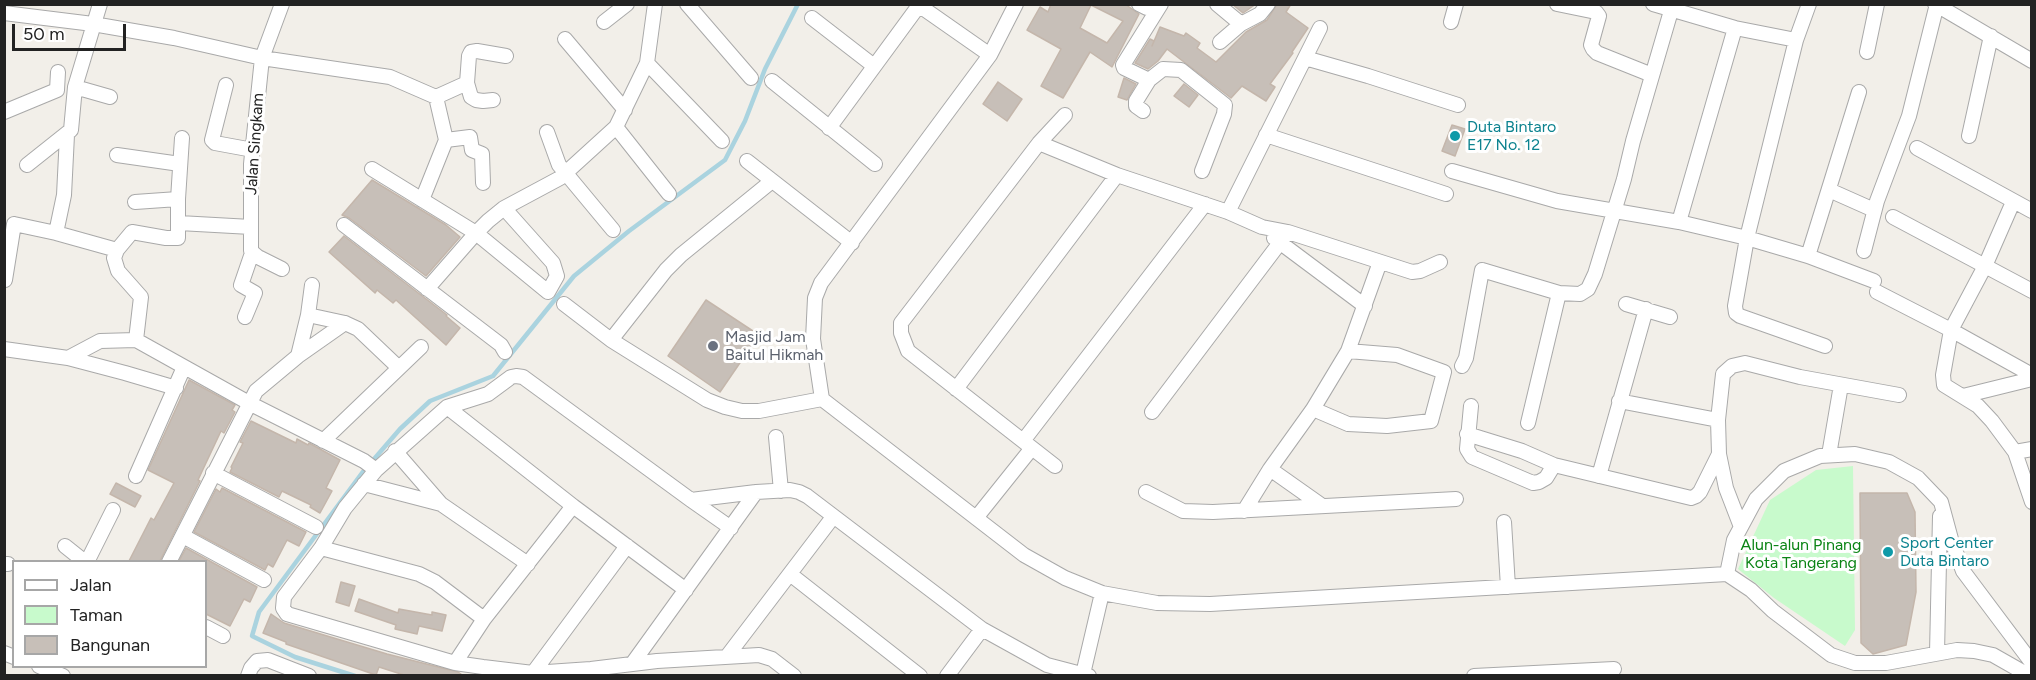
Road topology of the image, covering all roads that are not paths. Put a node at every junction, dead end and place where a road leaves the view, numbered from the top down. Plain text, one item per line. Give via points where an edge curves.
1 (99, 4) edge
2 (282, 4) edge
3 (627, 4) edge
4 (655, 4) edge
5 (687, 4) edge
6 (1016, 4) edge
7 (1161, 4) edge
8 (1217, 4) edge
9 (1268, 4) edge
10 (1456, 4) edge
11 (1557, 4) edge
12 (1653, 4) edge
13 (1809, 4) edge
14 (1877, 4) edge
15 (919, 5) edge
16 (1936, 5) edge
17 (1672, 8) edge
18 (4, 14) edge
19 (812, 18) dead end
20 (604, 22) dead end
21 (1451, 22) dead end
22 (93, 24) junction
23 (1241, 24) junction
24 (1320, 28) dead end
25 (1734, 28) junction
26 (1990, 36) junction
27 (565, 39) dead end
28 (1796, 40) junction
29 (1220, 42) dead end
30 (1867, 52) dead end
31 (990, 55) junction
32 (506, 56) dead end
33 (262, 58) junction
34 (1305, 58) junction
35 (2031, 60) edge
36 (647, 63) junction
37 (874, 66) junction
38 (58, 72) dead end
39 (1652, 75) junction
40 (751, 78) dead end
41 (1149, 80) junction
42 (772, 81) dead end
43 (467, 83) junction
44 (226, 85) dead end
45 (75, 87) junction
46 (1859, 92) dead end
47 (110, 97) dead end
48 (436, 97) junction
49 (493, 100) dead end
50 (1458, 105) dead end
51 (625, 110) junction
52 (1143, 111) dead end
53 (4, 112) edge
54 (1065, 115) dead end
55 (616, 127) junction
56 (830, 128) junction
57 (547, 132) dead end
58 (68, 135) junction
59 (1266, 135) junction
60 (1969, 136) dead end
61 (182, 138) dead end
62 (446, 140) junction
63 (722, 141) dead end
64 (1039, 143) junction
65 (1917, 148) dead end
66 (253, 150) junction
67 (117, 154) dead end
68 (747, 161) dead end
69 (180, 164) junction
70 (875, 164) dead end
71 (27, 165) dead end
72 (372, 169) dead end
73 (1202, 171) dead end
74 (1452, 171) dead end
75 (566, 173) junction
76 (1117, 175) junction
77 (772, 181) junction
78 (483, 183) dead end
79 (1829, 190) junction
80 (669, 194) dead end
81 (1446, 194) dead end
82 (178, 200) junction
83 (422, 200) junction
84 (135, 202) dead end
85 (2013, 202) junction
86 (1205, 204) junction
87 (504, 208) junction
88 (1874, 210) junction
89 (2031, 211) edge
90 (1228, 212) junction
91 (1613, 212) junction
92 (1893, 216) dead end
93 (1678, 222) junction
94 (179, 223) junction
95 (344, 225) dead end
96 (251, 227) junction
97 (613, 230) dead end
98 (476, 232) junction
99 (56, 233) junction
100 (1284, 237) junction
101 (1747, 238) junction
102 (852, 243) junction
103 (117, 250) junction
104 (1864, 251) dead end
105 (252, 253) junction
106 (1808, 256) junction
107 (1380, 262) junction
108 (1440, 262) dead end
109 (1985, 266) junction
110 (282, 269) dead end
111 (5, 280) edge
112 (312, 285) dead end
113 (427, 289) junction
114 (2031, 291) edge
115 (1558, 293) junction
116 (564, 304) dead end
117 (1626, 304) dead end
118 (1365, 306) junction
119 (1646, 309) junction
120 (308, 315) junction
121 (245, 317) dead end
122 (1670, 317) dead end
123 (345, 323) junction
124 (1951, 330) junction
125 (136, 340) junction
126 (611, 340) junction
127 (1825, 346) dead end
128 (421, 347) dead end
129 (4, 349) edge
130 (1348, 351) junction
131 (505, 352) dead end
132 (298, 356) junction
133 (68, 358) junction
134 (1462, 366) dead end
135 (184, 367) junction
136 (399, 368) junction
137 (2031, 377) edge
138 (1841, 385) junction
139 (176, 388) junction
140 (956, 389) junction
141 (1899, 395) dead end
142 (1963, 396) junction
143 (822, 399) junction
144 (1619, 401) junction
145 (249, 403) junction
146 (1471, 406) dead end
147 (447, 407) junction
148 (1313, 409) junction
149 (1152, 412) dead end
150 (1718, 420) junction
151 (1528, 423) dead end
152 (1467, 434) junction
153 (776, 437) dead end
154 (323, 441) junction
155 (1028, 445) junction
156 (2031, 449) edge
157 (396, 451) junction
158 (2015, 452) junction
159 (1719, 454) junction
160 (1829, 455) junction
161 (1554, 465) junction
162 (371, 466) junction
163 (1055, 466) dead end
164 (1270, 469) junction
165 (213, 473) junction
166 (136, 476) dead end
167 (1599, 476) junction
168 (364, 484) junction
169 (780, 491) junction
170 (756, 492) junction
171 (1146, 492) dead end
172 (1456, 499) dead end
173 (691, 500) junction
174 (1941, 502) junction
175 (2031, 502) edge
176 (441, 504) junction
177 (1321, 505) junction
178 (573, 506) junction
179 (113, 510) dead end
180 (1244, 511) junction
181 (833, 518) junction
182 (976, 518) junction
183 (1504, 522) dead end
184 (316, 526) dead end
185 (1741, 527) junction
186 (731, 528) junction
187 (183, 536) junction
188 (65, 546) dead end
189 (627, 546) junction
190 (321, 548) junction
191 (85, 560) edge
192 (87, 560) edge
193 (170, 560) edge
194 (528, 564) junction
195 (790, 574) junction
196 (1727, 574) junction
197 (264, 580) dead end
198 (1508, 587) junction
199 (686, 590) junction
200 (1102, 593) junction
201 (484, 619) junction
202 (207, 628) edge
203 (982, 629) junction
204 (223, 636) dead end
205 (1937, 653) junction
206 (728, 655) junction
207 (455, 663) junction
208 (2031, 663) edge
209 (632, 664) junction
210 (1614, 669) dead end
211 (1043, 670) edge
212 (1568, 673) edge
213 (533, 674) junction
214 (248, 675) edge
215 (309, 675) edge
216 (794, 675) edge
217 (920, 675) edge
218 (947, 675) edge
219 (1086, 675) edge
220 (1474, 675) edge
221 (1509, 675) edge
222 (2030, 675) edge

1 - 22 street
2 - 33 street, Jalan Singkam
3 - 20 street
4 - 36 street
5 - 40 street
6 - 31 street
7 - 41 street via 1123,64
8 - 23 street
9 - 23 street via 1260,14
10 - 21 street
11 - 39 street via 1596,12 1599,16 1593,49
12 - 17 street
13 - 28 street
14 - 30 street
15 - 31 street
15 - 37 street
16 - 26 street
16 - 88 street via 1909,116
17 - 25 street
17 - 39 street
18 - 22 street
19 - 37 street
22 - 33 street
22 - 45 street
23 - 29 street
24 - 34 street
25 - 28 street
25 - 93 street
26 - 35 street
26 - 60 street
27 - 51 street
28 - 101 street
31 - 102 street
32 - 43 street via 471,52
33 - 48 street via 390,77
33 - 66 street, Jalan Singkam
34 - 50 street
34 - 59 street
36 - 51 street
36 - 63 street
37 - 56 street
38 - 53 street via 57,90
39 - 91 street
41 - 52 street via 1136,101
41 - 73 street via 1162,69 1181,70 1225,105
42 - 56 street
43 - 48 street
43 - 49 street via 471,97
44 - 66 street via 212,140
45 - 47 street
45 - 58 street
46 - 79 street
48 - 62 street
51 - 55 street
54 - 64 street
55 - 75 street
55 - 80 street
56 - 70 street
57 - 75 street via 556,159
58 - 71 street
58 - 99 street via 64,195
59 - 81 street
59 - 90 street
61 - 69 street
62 - 78 street via 470,138 472,150 482,154
62 - 83 street
64 - 76 street
64 - 140 street via 901,323 908,351
65 - 85 street
66 - 96 street, Jalan Singkam
67 - 69 street
68 - 77 street
69 - 82 street
72 - 83 street
74 - 91 street via 1557,201
75 - 87 street
75 - 97 street
76 - 86 street
76 - 140 street
77 - 102 street
77 - 126 street via 681,255
79 - 88 street
79 - 106 street
82 - 84 street
82 - 94 street
83 - 98 street
85 - 89 street
85 - 109 street
86 - 90 street
86 - 155 street
87 - 98 street
87 - 98 street via 553,263 557,276 548,292
88 - 104 street
90 - 100 street
91 - 93 street
91 - 115 street via 1588,289 1580,294
92 - 109 street
93 - 101 street
94 - 96 street
94 - 103 street via 178,238 132,232
95 - 113 street
96 - 105 street, Jalan Singkam
98 - 113 street
99 - 103 street
99 - 111 street via 14,224
100 - 107 street
100 - 118 street
100 - 149 street
101 - 106 street
101 - 127 street via 1736,313
102 - 143 street via 815,298 813,339
103 - 125 street via 114,258 118,271 141,297
105 - 110 street
105 - 121 street via 241,285 255,293
106 - 124 street via 1875,286
107 - 108 street via 1412,272
107 - 118 street
109 - 114 street
109 - 124 street
112 - 120 street
113 - 131 street
115 - 134 street via 1482,270
115 - 151 street
116 - 126 street
117 - 119 street
118 - 130 street
119 - 122 street
119 - 144 street
120 - 123 street
120 - 132 street
123 - 132 street
123 - 136 street via 358,329
124 - 137 street
124 - 142 street via 1942,375 1944,385
125 - 133 street via 100,341
125 - 135 street
126 - 143 street via 707,400 725,407 759,411
128 - 136 street
129 - 133 street
130 - 148 street
130 - 148 street via 1397,356 1444,372 1431,421 1387,426 1348,424
132 - 145 street via 256,391
133 - 139 street
135 - 139 street
135 - 145 street
136 - 154 street
137 - 142 street
138 - 141 street
138 - 150 street via 1744,363 1732,366 1723,374
138 - 160 street
139 - 166 street
140 - 155 street
142 - 158 street via 1992,421
143 - 182 street
144 - 150 street
144 - 167 street
145 - 154 street
145 - 165 street
146 - 152 street
147 - 157 street
147 - 173 street via 488,394 512,377 523,376
147 - 178 street
148 - 164 street
150 - 159 street
152 - 161 street
152 - 161 street via 1467,449 1472,457 1533,483 1546,478
153 - 169 street
154 - 162 street
155 - 163 street
155 - 182 street
156 - 158 street
157 - 162 street
157 - 176 street
158 - 175 street
159 - 167 street via 1700,492 1691,498
159 - 185 street via 1726,488
160 - 174 street via 1855,453 1889,462 1918,478
160 - 185 street via 1784,471 1756,499
161 - 167 street
162 - 168 street
164 - 177 street
164 - 180 street
165 - 184 street
165 - 187 street
168 - 176 street
168 - 190 street
169 - 170 street
169 - 181 street via 807,496
170 - 173 street
170 - 186 street
171 - 180 street via 1183,511
172 - 177 street
173 - 186 street
174 - 205 street
174 - 208 street via 1963,571
176 - 194 street
177 - 180 street
178 - 189 street
178 - 194 street
179 - 192 street
181 - 195 street
181 - 203 street
182 - 200 street via 1024,555
183 - 198 street
185 - 196 street
186 - 199 street
187 - 193 street
187 - 197 street
188 - 191 street
189 - 199 street
189 - 213 street
190 - 201 street via 419,574
190 - 207 street via 284,597 287,614
194 - 201 street
195 - 206 street
195 - 217 street
196 - 198 street
196 - 205 street via 1831,655 1855,663 1886,663
198 - 200 street via 1210,604 1157,603
199 - 209 street
200 - 219 street
201 - 207 street
202 - 204 street
203 - 211 street
203 - 218 street
205 - 222 street via 1957,650 1993,655
206 - 209 street
206 - 216 street via 767,657
207 - 213 street
209 - 213 street
210 - 212 street
211 - 219 street
212 - 221 street
214 - 215 street via 257,662 268,660
220 - 221 street

